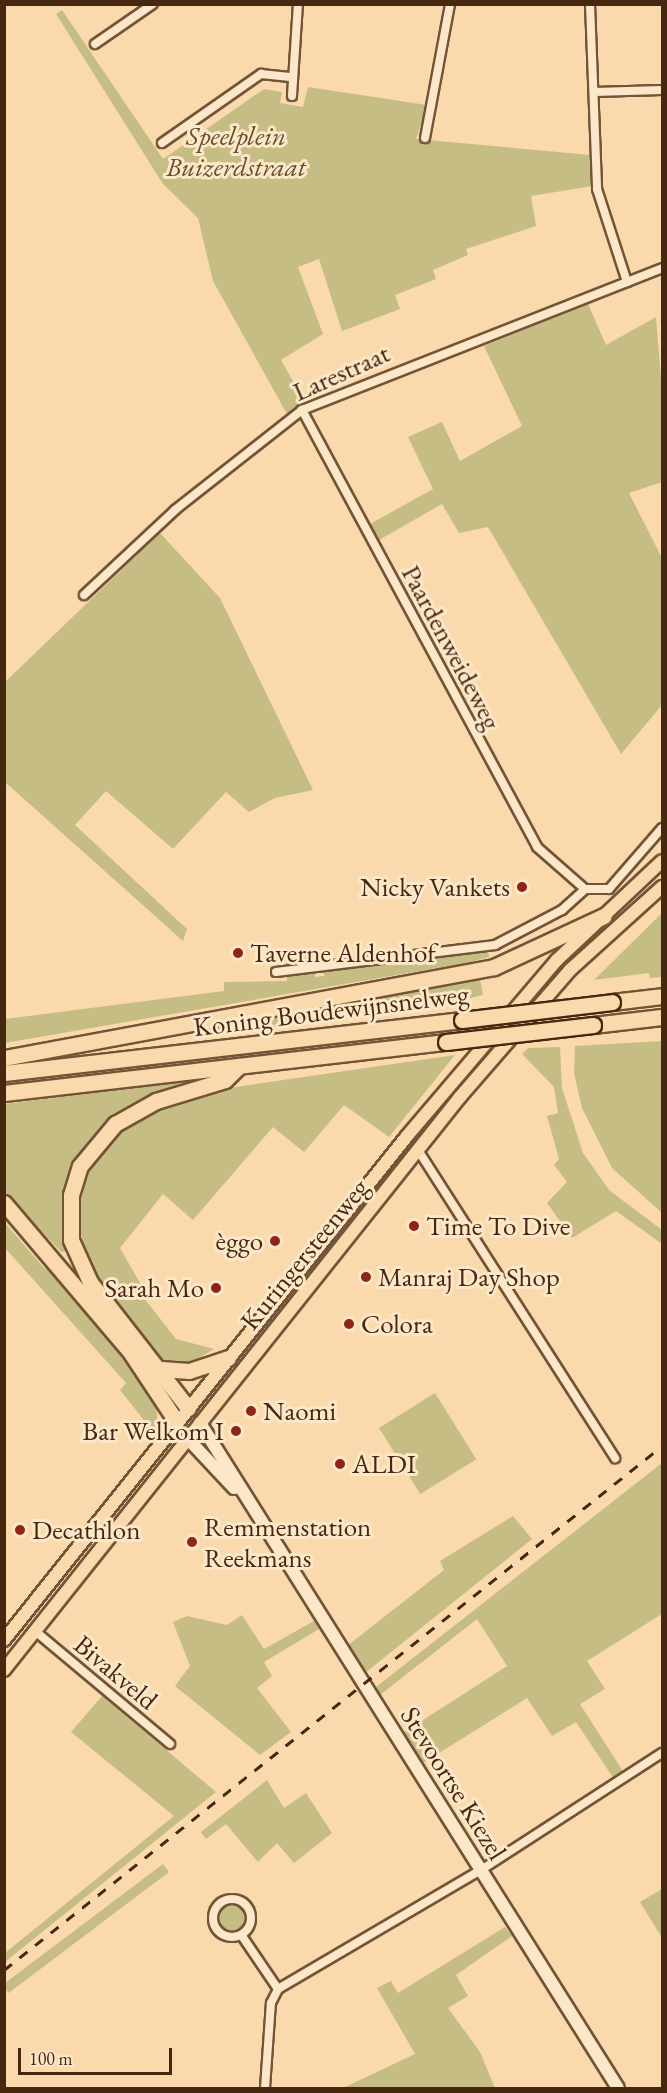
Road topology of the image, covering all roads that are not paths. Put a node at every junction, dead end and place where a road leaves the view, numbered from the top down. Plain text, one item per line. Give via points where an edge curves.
1 (153, 4) edge
2 (298, 4) edge
3 (450, 4) edge
4 (590, 4) edge
5 (95, 44) dead end
6 (290, 77) junction
7 (663, 90) edge
8 (594, 92) junction
9 (292, 96) dead end
10 (425, 138) dead end
11 (162, 143) dead end
12 (663, 268) edge
13 (627, 282) junction
14 (302, 410) junction
15 (84, 595) dead end
16 (663, 828) edge
17 (663, 861) edge
18 (663, 887) edge
19 (585, 889) junction
20 (604, 916) junction
21 (276, 972) dead end
22 (663, 996) edge
23 (663, 1017) edge
24 (4, 1058) edge
25 (239, 1066) junction
26 (4, 1073) edge
27 (4, 1093) edge
28 (418, 1150) junction
29 (4, 1203) edge
30 (228, 1358) junction
31 (162, 1369) junction
32 (188, 1408) junction
33 (177, 1421) junction
34 (200, 1424) junction
35 (189, 1440) junction
36 (615, 1458) dead end
37 (249, 1504) junction
38 (35, 1631) junction
39 (4, 1640) edge
40 (4, 1670) edge
41 (170, 1744) dead end
42 (663, 1753) edge
43 (481, 1870) junction
44 (242, 1935) junction
45 (278, 1989) junction
46 (265, 2088) edge
47 (618, 2088) edge

1 - 5 street
2 - 6 street
3 - 10 street
4 - 8 street
6 - 9 street
6 - 11 street via 261,74
7 - 8 street
8 - 13 street via 597,189
12 - 13 street, Larestraat
13 - 14 street, Larestraat
14 - 15 street, Larestraat via 175,510
14 - 19 street, Paardenweideweg via 537,847
16 - 19 street via 609,889
17 - 20 main road, Kuringersteenweg
18 - 28 main road, Kuringersteenweg via 570,970
19 - 21 street via 562,910 495,945
20 - 24 highway via 494,967
20 - 30 main road, Kuringersteenweg via 557,960 407,1136
22 - 26 highway, Koning Boudewijnsnelweg, bridge
23 - 25 highway, Koning Boudewijnsnelweg, bridge
25 - 27 highway, Koning Boudewijnsnelweg
25 - 31 highway via 225,1080 156,1101 115,1124 80,1166 71,1195 69,1218 79,1262
28 - 34 main road, Kuringersteenweg
28 - 36 street
29 - 33 highway via 131,1353
30 - 31 highway via 189,1371
30 - 32 main road, Kuringersteenweg
31 - 32 highway
32 - 33 main road, Kuringersteenweg
32 - 34 main road, Stevoortse Kiezel
33 - 35 main road, Stevoortse Kiezel
33 - 39 main road, Kuringersteenweg
34 - 35 main road, Kuringersteenweg
34 - 37 main road, Stevoortse Kiezel
35 - 37 main road, Stevoortse Kiezel
35 - 38 main road, Kuringersteenweg
37 - 43 main road, Stevoortse Kiezel
38 - 40 main road, Kuringersteenweg
38 - 41 street, Bivakveld
42 - 43 street
43 - 45 street
43 - 47 main road, Stevoortse Kiezel
44 - 44 street via 252,1920 249,1908 232,1899 220,1903 213,1920 218,1932
44 - 45 street
45 - 46 street via 271,2003

